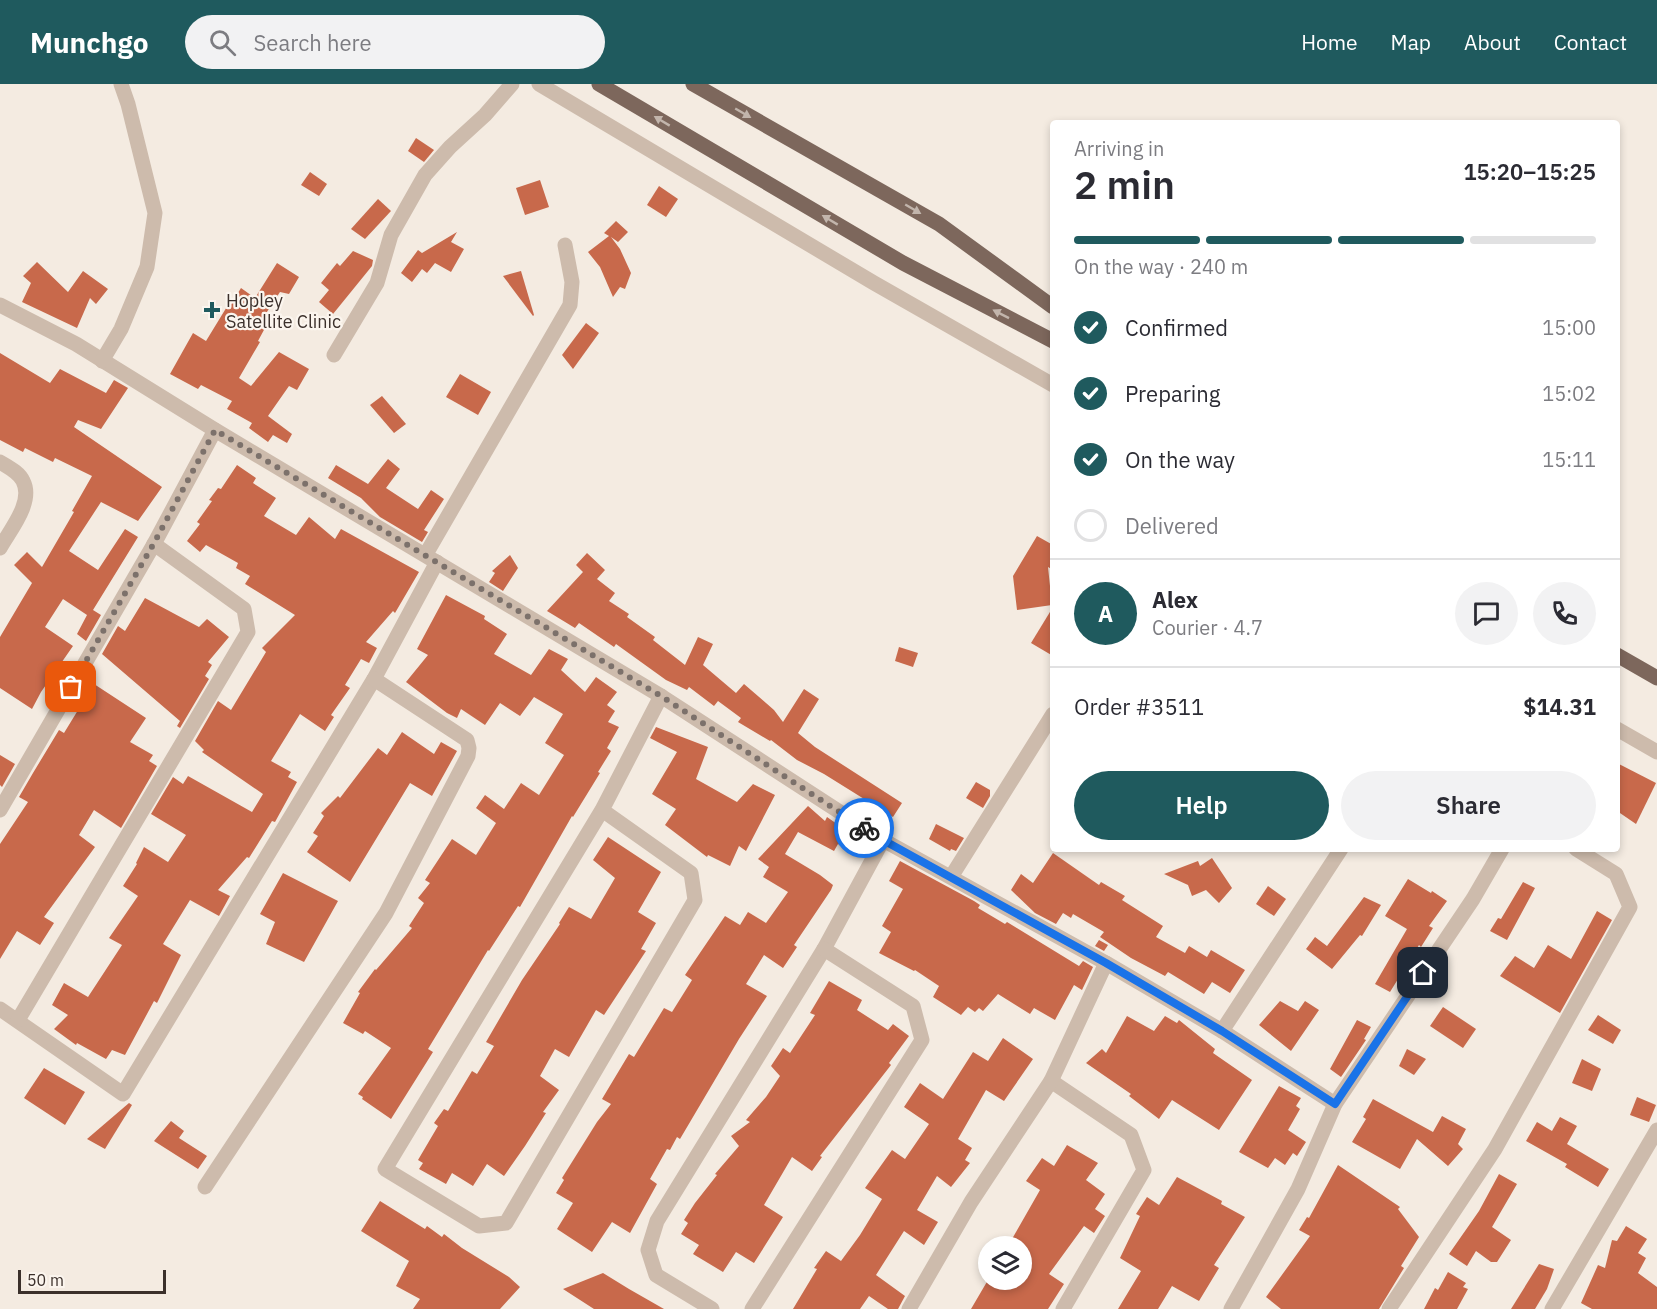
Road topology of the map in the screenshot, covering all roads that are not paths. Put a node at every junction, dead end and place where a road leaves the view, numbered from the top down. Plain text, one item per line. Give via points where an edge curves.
1 (121, 84) edge
2 (512, 84) edge
3 (539, 84) edge
4 (599, 84) edge
5 (693, 84) edge
6 (565, 245) dead end
7 (1050, 304) edge
8 (0, 305) edge
9 (1050, 339) edge
10 (334, 356) dead end
11 (102, 361) junction
12 (1050, 383) edge
13 (215, 430) junction
14 (0, 462) edge
15 (154, 543) junction
16 (0, 548) edge
17 (431, 558) junction
18 (1620, 657) edge
19 (1657, 678) edge
20 (374, 679) junction
21 (661, 696) junction
22 (1050, 719) edge
23 (1620, 731) edge
24 (1657, 752) edge
25 (0, 810) edge
26 (602, 810) junction
27 (883, 840) junction
28 (1339, 852) edge
29 (1500, 852) edge
30 (1581, 852) edge
31 (951, 877) junction
32 (824, 949) junction
33 (1106, 963) junction
34 (0, 1009) edge
35 (18, 1020) junction
36 (1222, 1031) junction
37 (1051, 1081) junction
38 (1335, 1104) junction
39 (1657, 1130) edge
40 (205, 1187) dead end
41 (712, 1309) edge
42 (752, 1309) edge
43 (909, 1309) edge
44 (1063, 1309) edge
45 (1231, 1309) edge
46 (1389, 1309) edge
47 (1552, 1309) edge

1 - 11 street via 155,213 147,267 121,329
2 - 10 street via 486,116 425,175 391,236 377,283
3 - 12 street
9 -> 4 main road via 903,263
5 -> 7 main road via 939,224
6 - 17 street via 572,282 570,305
8 - 11 street
11 - 13 street
13 - 15 street
13 - 17 street
14 - 16 street via 24,481 25,493 24,505
15 - 25 street
15 - 35 street via 244,609 248,632
17 - 20 street
17 - 21 street
18 - 19 main road
20 - 35 street via 123,1094
20 - 40 street via 467,740 468,756 386,913
21 - 26 street
21 - 27 street
22 - 31 street
23 - 24 street
26 - 26 street via 385,1170 479,1226 506,1223 695,900 691,873
27 - 31 street
27 - 32 street
28 - 36 street
29 - 38 street
30 - 46 street via 1616,874 1630,907 1495,1149
31 - 33 street
32 - 41 street via 657,1221 648,1250 656,1275
32 - 42 street via 913,1006 922,1040
33 - 36 street
33 - 37 street
34 - 35 street
36 - 38 street
37 - 43 street via 971,1202
37 - 44 street via 1131,1135 1144,1170
38 - 45 street via 1298,1189
39 - 47 street

